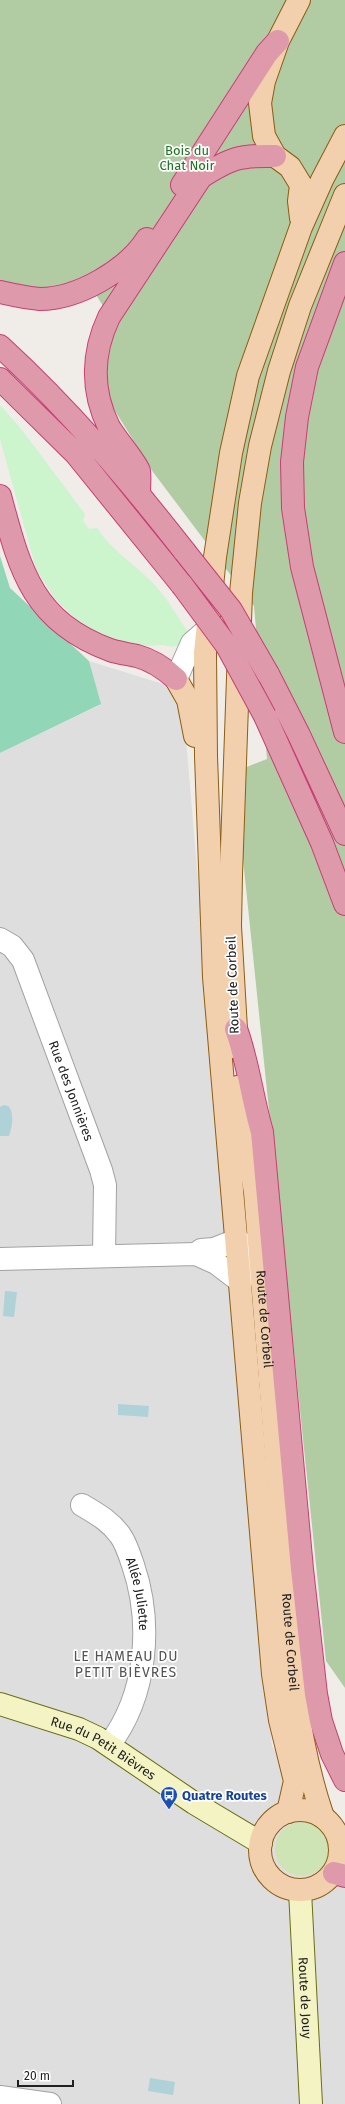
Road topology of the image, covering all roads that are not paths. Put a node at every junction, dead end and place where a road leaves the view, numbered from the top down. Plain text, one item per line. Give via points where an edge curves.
1 (300, 0) edge
2 (278, 41) junction
3 (345, 136) edge
4 (275, 156) junction
5 (345, 195) edge
6 (301, 227) junction
7 (345, 263) edge
8 (0, 292) edge
9 (0, 346) edge
10 (0, 379) edge
11 (138, 492) junction
12 (0, 496) edge
13 (207, 630) junction
14 (176, 678) junction
15 (345, 732) edge
16 (206, 756) junction
17 (345, 834) edge
18 (345, 904) edge
19 (0, 939) edge
20 (236, 1029) junction
21 (237, 1240) junction
22 (196, 1254) junction
23 (104, 1256) junction
24 (0, 1259) edge
25 (251, 1281) junction
26 (82, 1505) dead end
27 (0, 1704) edge
28 (109, 1745) junction
29 (345, 1780) edge
30 (288, 1812) junction
31 (323, 1817) junction
32 (261, 1843) junction
33 (340, 1874) edge
34 (300, 1891) junction
35 (0, 2097) edge
36 (50, 2104) edge
37 (311, 2104) edge

1 - 2 main road
2 - 4 main road via 264,81 260,103 264,136
2 - 8 highway via 267,53 140,250 115,272 92,286 40,299
3 - 6 main road, Route de Corbeil
4 - 6 main road via 290,167 301,185
4 - 11 highway via 240,157 223,163 201,177 109,317 102,334 95,366 99,400 109,427 139,470
5 - 20 main road, Route de Corbeil via 300,306 278,371 250,503 241,593 230,926
6 - 13 main road, Route de Corbeil via 248,376 231,453
7 - 15 highway via 307,367 297,417 292,462 293,508 302,567
9 - 11 highway via 37,380 102,448
10 - 18 highway, bridge via 76,454 182,585 227,646 265,716 322,843
11 - 17 highway, bridge via 231,610 300,734
12 - 14 highway via 15,550 28,582 40,602 56,620 92,643 154,662
13 - 14 street via 192,643
13 - 16 main road, Route de Corbeil
14 - 16 main road via 188,700 195,737
16 - 21 main road, Route de Corbeil via 214,977
19 - 23 street, Rue des Jonnières via 12,946 23,960 101,1170 105,1185
20 - 25 main road, Route de Corbeil via 233,1047 238,1094 254,1192
20 - 29 highway via 243,1047 252,1099 262,1132 316,1694 321,1721 332,1754
21 - 22 street via 218,1248 201,1250
21 - 25 main road, Route de Corbeil
22 - 23 street
22 - 25 street
23 - 24 street
25 - 30 main road, Route de Corbeil via 273,1674 280,1720 295,1781
25 - 31 main road, Route de Corbeil via 301,1738 311,1782
26 - 28 street, Allée Juliette via 105,1518 121,1536 140,1585 144,1613 142,1668 127,1716
27 - 28 street, Rue du Petit Bièvres via 80,1729
28 - 32 street, Rue du Petit Bièvres via 194,1803
30 - 31 main road via 300,1810
30 - 32 main road via 270,1824
31 - 33 main road, Route de Corbeil via 331,1824 340,1844
32 - 34 main road via 260,1855 269,1876 288,1889
33 - 34 main road, Route de Corbeil via 314,1889
34 - 37 street, Route de Jouy
35 - 36 street

